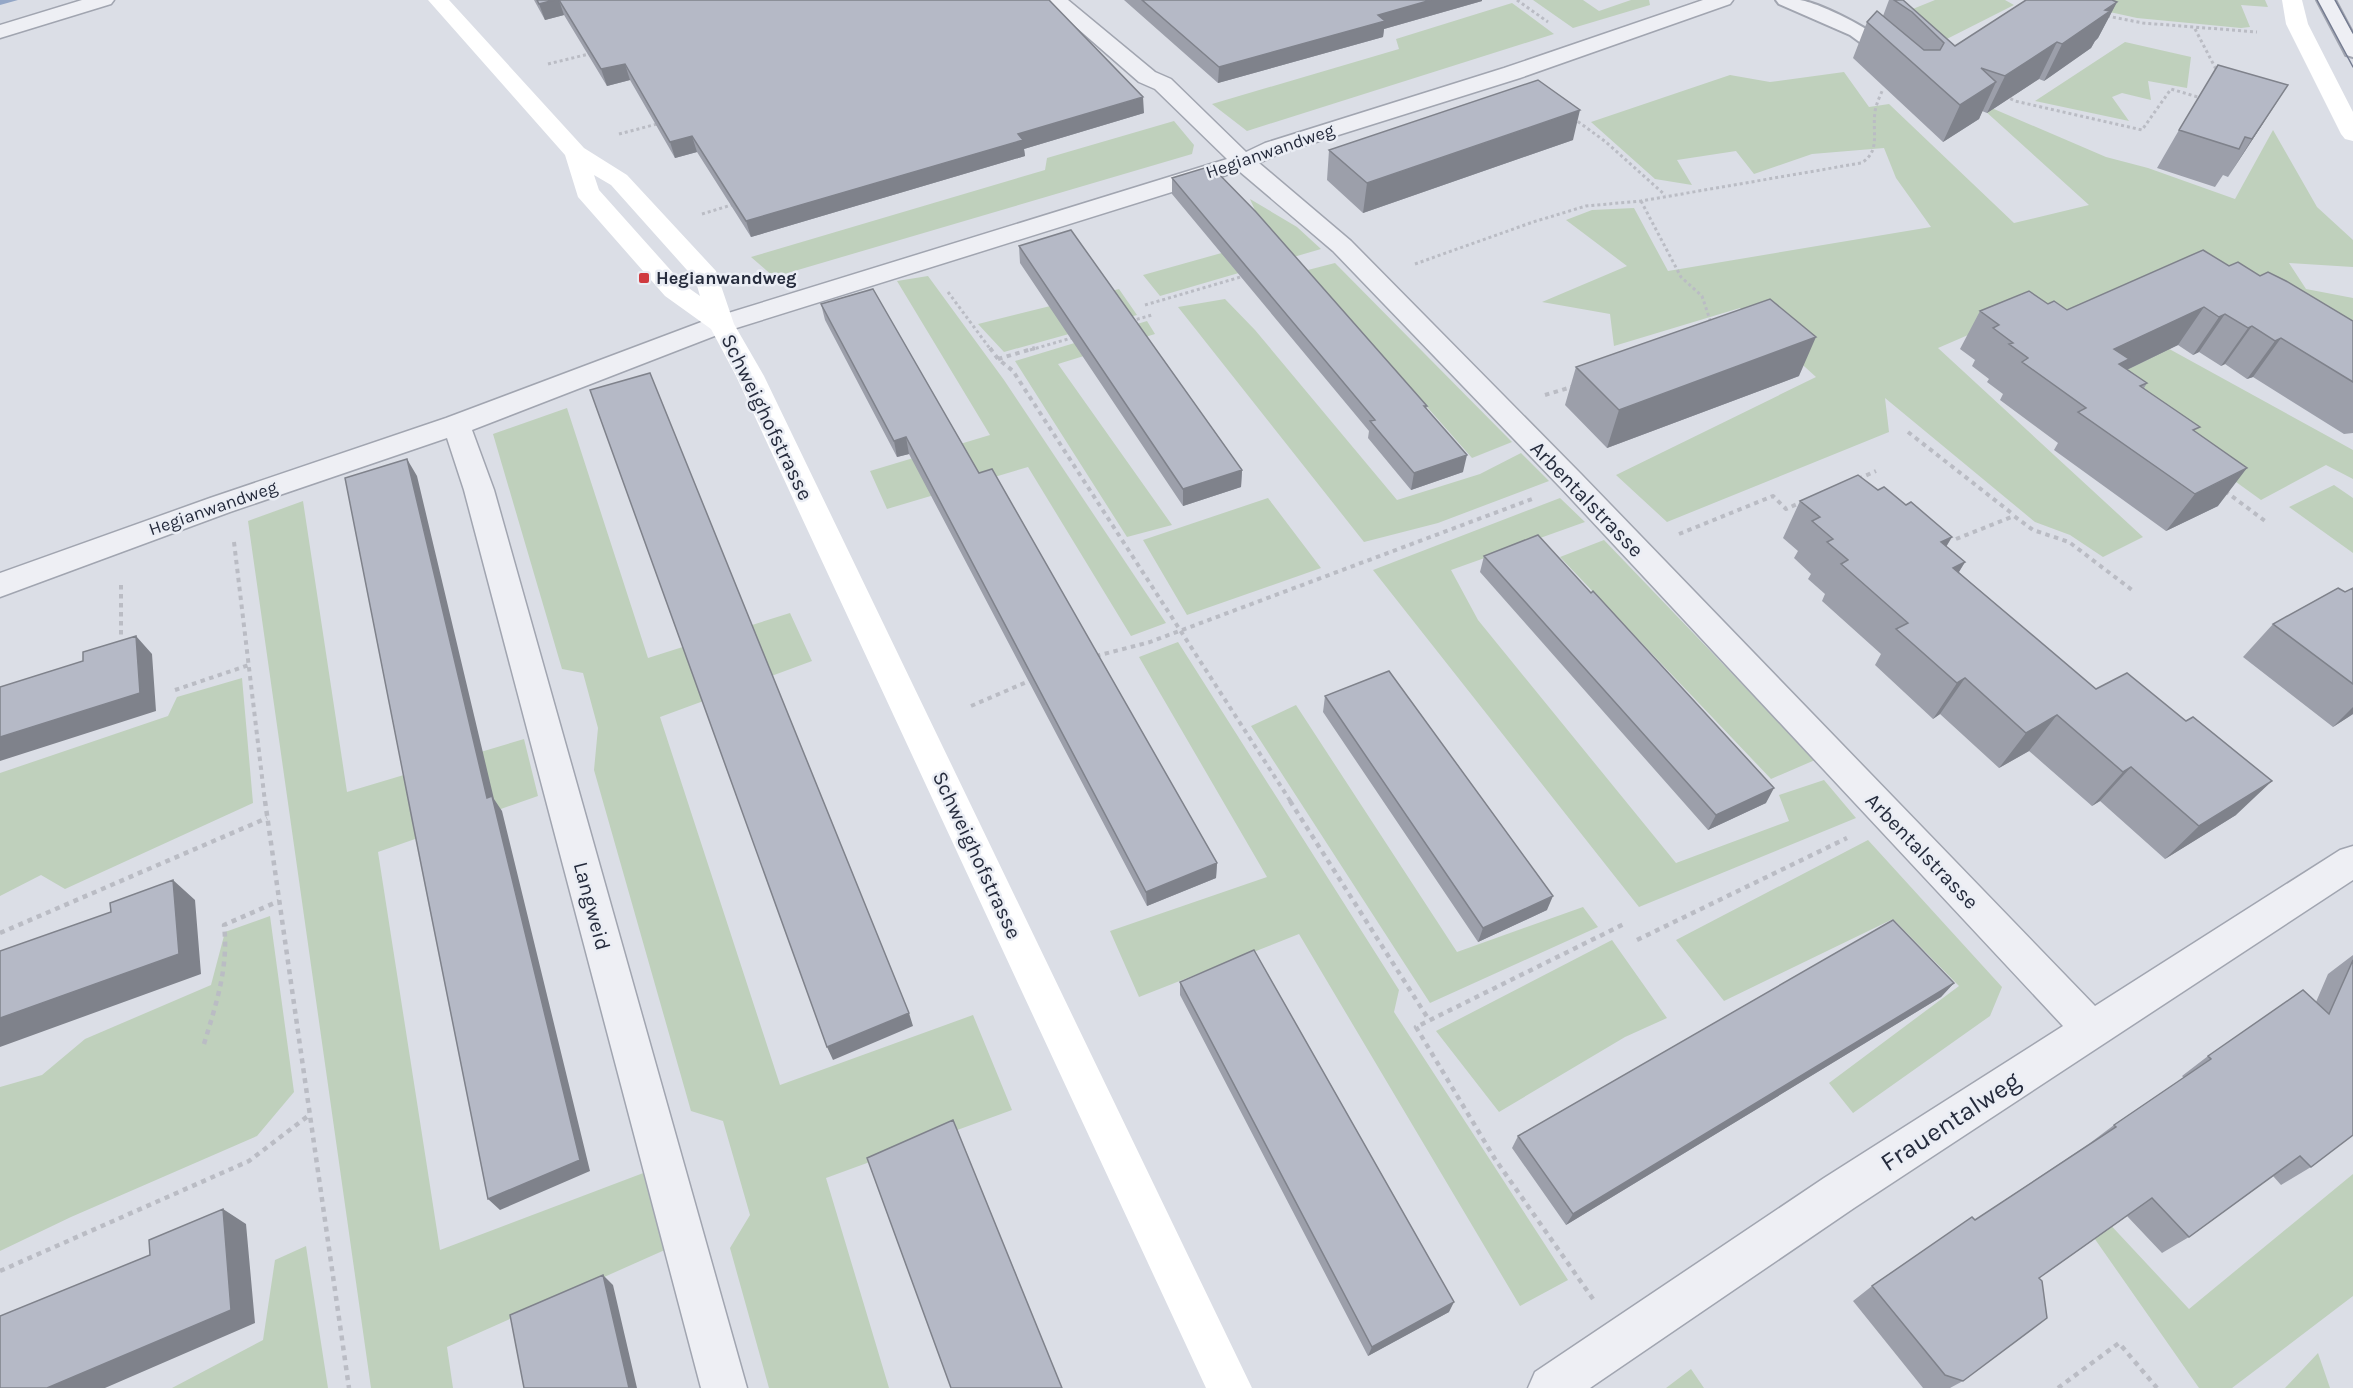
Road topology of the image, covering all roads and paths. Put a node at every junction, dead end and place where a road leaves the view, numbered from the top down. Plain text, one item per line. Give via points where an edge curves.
1 (104, 0) edge
2 (438, 0) edge
3 (1055, 0) edge
4 (1723, 0) edge
5 (1785, 0) edge
6 (2292, 0) edge
7 (2326, 0) edge
8 (2107, 16) edge
9 (2194, 28) junction
10 (2260, 29) dead end
11 (0, 32) edge
12 (601, 51) edge
13 (2353, 51) edge
14 (545, 65) dead end
15 (2222, 80) edge
16 (1917, 81) joint
17 (2005, 96) edge
18 (2203, 98) edge
19 (1569, 116) edge
20 (665, 122) edge
21 (2353, 134) edge
22 (609, 136) dead end
23 (576, 153) junction
24 (1243, 162) junction
25 (1665, 195) junction
26 (1641, 201) junction
27 (737, 204) edge
28 (692, 217) dead end
29 (929, 260) junction
30 (1425, 261) dead end
31 (1255, 273) edge
32 (1145, 305) dead end
33 (1152, 315) dead end
34 (1130, 321) edge
35 (721, 324) junction
36 (1710, 329) edge
37 (1086, 334) edge
38 (998, 359) junction
39 (1584, 382) dead end
40 (1541, 396) dead end
41 (456, 425) junction
42 (1908, 432) dead end
43 (1876, 471) dead end
44 (1856, 479) edge
45 (2219, 486) edge
46 (1535, 498) dead end
47 (1806, 500) edge
48 (2014, 516) junction
49 (2265, 520) dead end
50 (232, 530) dead end
51 (1671, 537) dead end
52 (1956, 539) dead end
53 (121, 578) dead end
54 (0, 585) edge
55 (2132, 590) dead end
56 (1182, 630) junction
57 (121, 638) edge
58 (1092, 657) edge
59 (249, 665) junction
60 (1029, 681) edge
61 (175, 690) dead end
62 (971, 706) dead end
63 (267, 819) junction
64 (1848, 838) dead end
65 (2353, 861) edge
66 (279, 901) junction
67 (1624, 924) dead end
68 (0, 933) edge
69 (1637, 940) dead end
70 (1429, 1020) junction
71 (2091, 1029) junction
72 (204, 1044) dead end
73 (309, 1116) junction
74 (0, 1271) edge
75 (1593, 1299) dead end
76 (349, 1388) edge
77 (724, 1388) edge
78 (1229, 1388) edge
79 (1551, 1388) edge
80 (2058, 1388) edge
81 (2157, 1388) edge

1 - 11 street
2 - 23 main road, Schweighofstrasse
3 - 24 street, Arbentalstrasse via 1147,76 1163,84
4 - 24 street, Hegianwandweg via 1512,73 1273,148
5 - 16 lane via 1870,39
6 - 21 main road via 2297,24
7 - 13 lane
8 - 9 path
9 - 10 path via 2249,33
9 - 15 path
12 - 14 path
16 - 25 path via 1883,89 1875,110 1874,152 1861,163
17 - 18 path via 2142,130 2171,89
19 - 25 path via 1606,142
20 - 22 path
23 - 35 main road, Schweighofstrasse via 587,192 674,290
23 - 35 main road, Schweighofstrasse via 619,180 707,278
24 - 29 street, Hegianwandweg
24 - 71 street, Arbentalstrasse via 1350,254
25 - 26 path
26 - 30 path via 1586,206
26 - 36 path via 1681,277 1702,296 1712,321
27 - 28 path
29 - 35 street, Hegianwandweg
29 - 38 path via 932,270
31 - 32 path
33 - 34 path
35 - 41 street, Hegianwandweg
35 - 78 main road, Schweighofstrasse via 750,376
37 - 38 path
38 - 56 path via 1013,371
39 - 40 path
41 - 54 street, Hegianwandweg
41 - 77 street, Langweid via 479,490
42 - 48 path
43 - 44 path
45 - 49 path
46 - 56 path
47 - 51 path via 1786,509 1773,496
48 - 52 path
48 - 55 path via 2033,530 2069,542
50 - 59 path
53 - 57 path
56 - 58 path
56 - 70 path
59 - 61 path
59 - 63 path
60 - 62 path
63 - 66 path
63 - 68 path
64 - 69 path
65 - 71 street, Frauentalweg
66 - 72 path via 224,925 228,945 225,975
66 - 73 path
67 - 70 path
70 - 75 path via 1416,1027 1496,1159
71 - 79 street, Frauentalweg
73 - 74 path via 249,1161
73 - 76 path
80 - 81 path via 2119,1343

